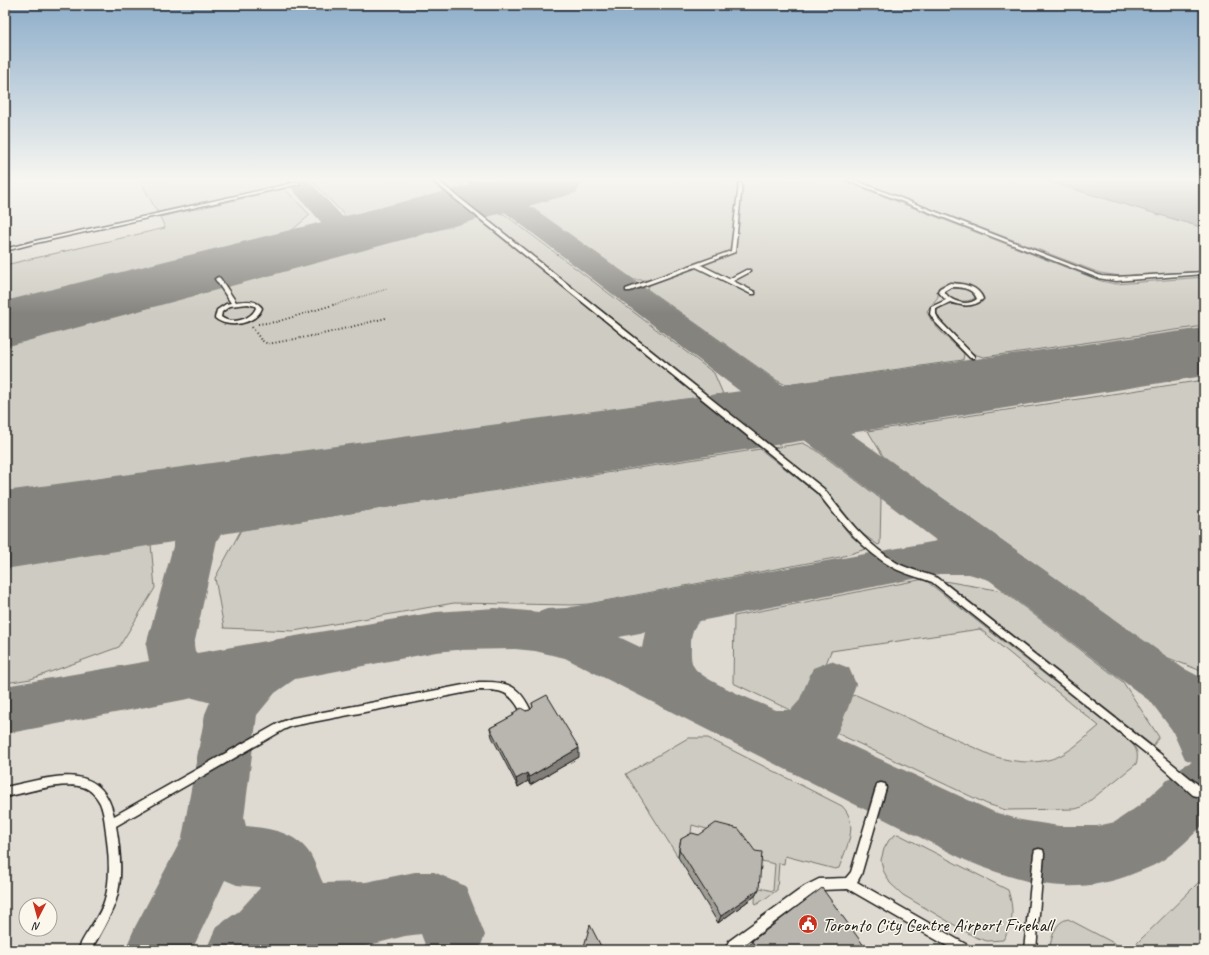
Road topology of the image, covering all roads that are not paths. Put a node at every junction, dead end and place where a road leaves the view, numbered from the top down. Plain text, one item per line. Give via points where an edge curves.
1 (113, 225) edge
2 (489, 225) edge
3 (736, 225) edge
4 (964, 225) edge
5 (5, 250) edge
6 (696, 264) junction
7 (748, 271) dead end
8 (1204, 273) edge
9 (218, 279) dead end
10 (729, 281) junction
11 (628, 290) dead end
12 (753, 293) dead end
13 (949, 300) junction
14 (234, 303) junction
15 (972, 357) dead end
16 (528, 715) edge
17 (881, 788) dead end
18 (1197, 791) dead end
19 (5, 792) edge
20 (110, 824) junction
21 (1039, 854) dead end
22 (849, 883) junction
23 (84, 950) edge
24 (731, 950) edge
25 (965, 950) edge
26 (1030, 950) edge

1 - 5 lane
2 - 18 lane via 821,491 849,528 871,547 896,565 936,580
3 - 6 lane via 733,252
4 - 8 lane via 1100,277 1116,279
6 - 10 lane
6 - 11 lane
7 - 10 lane
9 - 14 lane
10 - 12 lane
13 - 13 lane via 968,304 978,301 980,296 973,289 950,285 941,291
13 - 15 lane via 933,308 933,314
14 - 14 lane via 248,302 259,308 255,314 244,320 225,322 218,318 223,308
16 - 20 lane via 518,696 508,688 497,685 479,686 292,722
17 - 22 lane via 856,875
19 - 20 lane via 68,781 84,782 101,795 110,816
20 - 23 lane via 115,872 111,898
21 - 26 lane
22 - 24 lane via 819,885 809,890 733,945
22 - 25 lane

